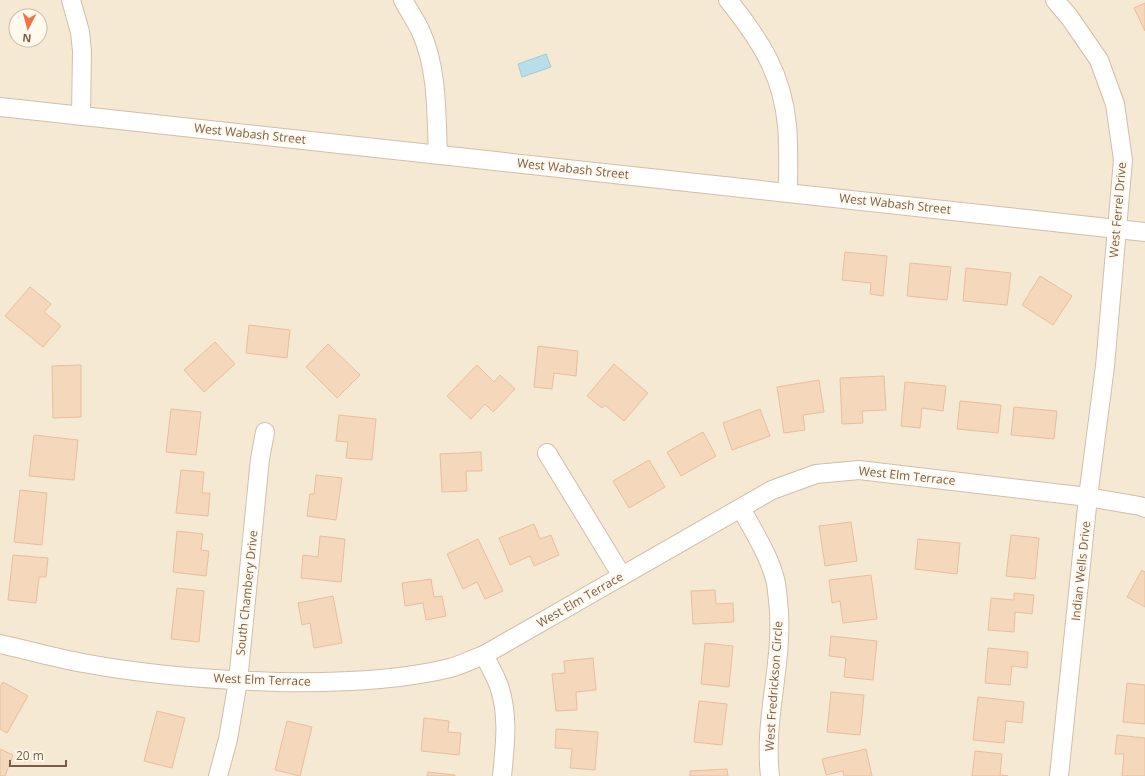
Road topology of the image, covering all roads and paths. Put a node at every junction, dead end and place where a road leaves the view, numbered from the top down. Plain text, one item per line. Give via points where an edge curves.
1 (71, 0) edge
2 (403, 0) edge
3 (728, 0) edge
4 (1055, 0) edge
5 (0, 107) edge
6 (81, 116) junction
7 (438, 154) junction
8 (788, 193) junction
9 (1117, 228) junction
10 (1145, 232) edge
11 (1105, 366) joint
12 (265, 432) dead end
13 (547, 454) dead end
14 (1088, 497) junction
15 (741, 508) junction
16 (1145, 508) edge
17 (622, 576) junction
18 (0, 644) edge
19 (484, 655) junction
20 (238, 681) junction
21 (218, 776) edge
22 (502, 776) edge
23 (770, 776) edge
24 (1059, 776) edge

1 - 6 street via 80,32 82,51
2 - 7 street via 421,32 428,52 435,86
3 - 8 street via 756,36 777,77 787,127
4 - 9 street, West Ferrel Drive via 1099,60 1115,104 1123,160
5 - 6 street, West Wabash Street
6 - 7 street, West Wabash Street
7 - 8 street, West Wabash Street
8 - 9 street, West Wabash Street
9 - 10 street, West Wabash Street
9 - 11 street, West Ferrel Drive
11 - 14 street, Indian Wells Drive
12 - 20 street, South Chambery Drive via 260,459
13 - 17 street
14 - 15 street, West Elm Terrace via 859,470 816,474 772,490
14 - 16 street, West Elm Terrace
14 - 24 street, Indian Wells Drive
15 - 17 street, West Elm Terrace
15 - 23 street, West Fredrickson Circle via 767,555 776,580 780,613 779,651 769,742
17 - 19 street, West Elm Terrace
18 - 20 street, West Elm Terrace via 83,663 156,674
19 - 20 street, West Elm Terrace via 451,667 410,676 331,682
19 - 22 street via 499,686 505,712 506,739
20 - 21 street, South Chambery Drive via 228,739

